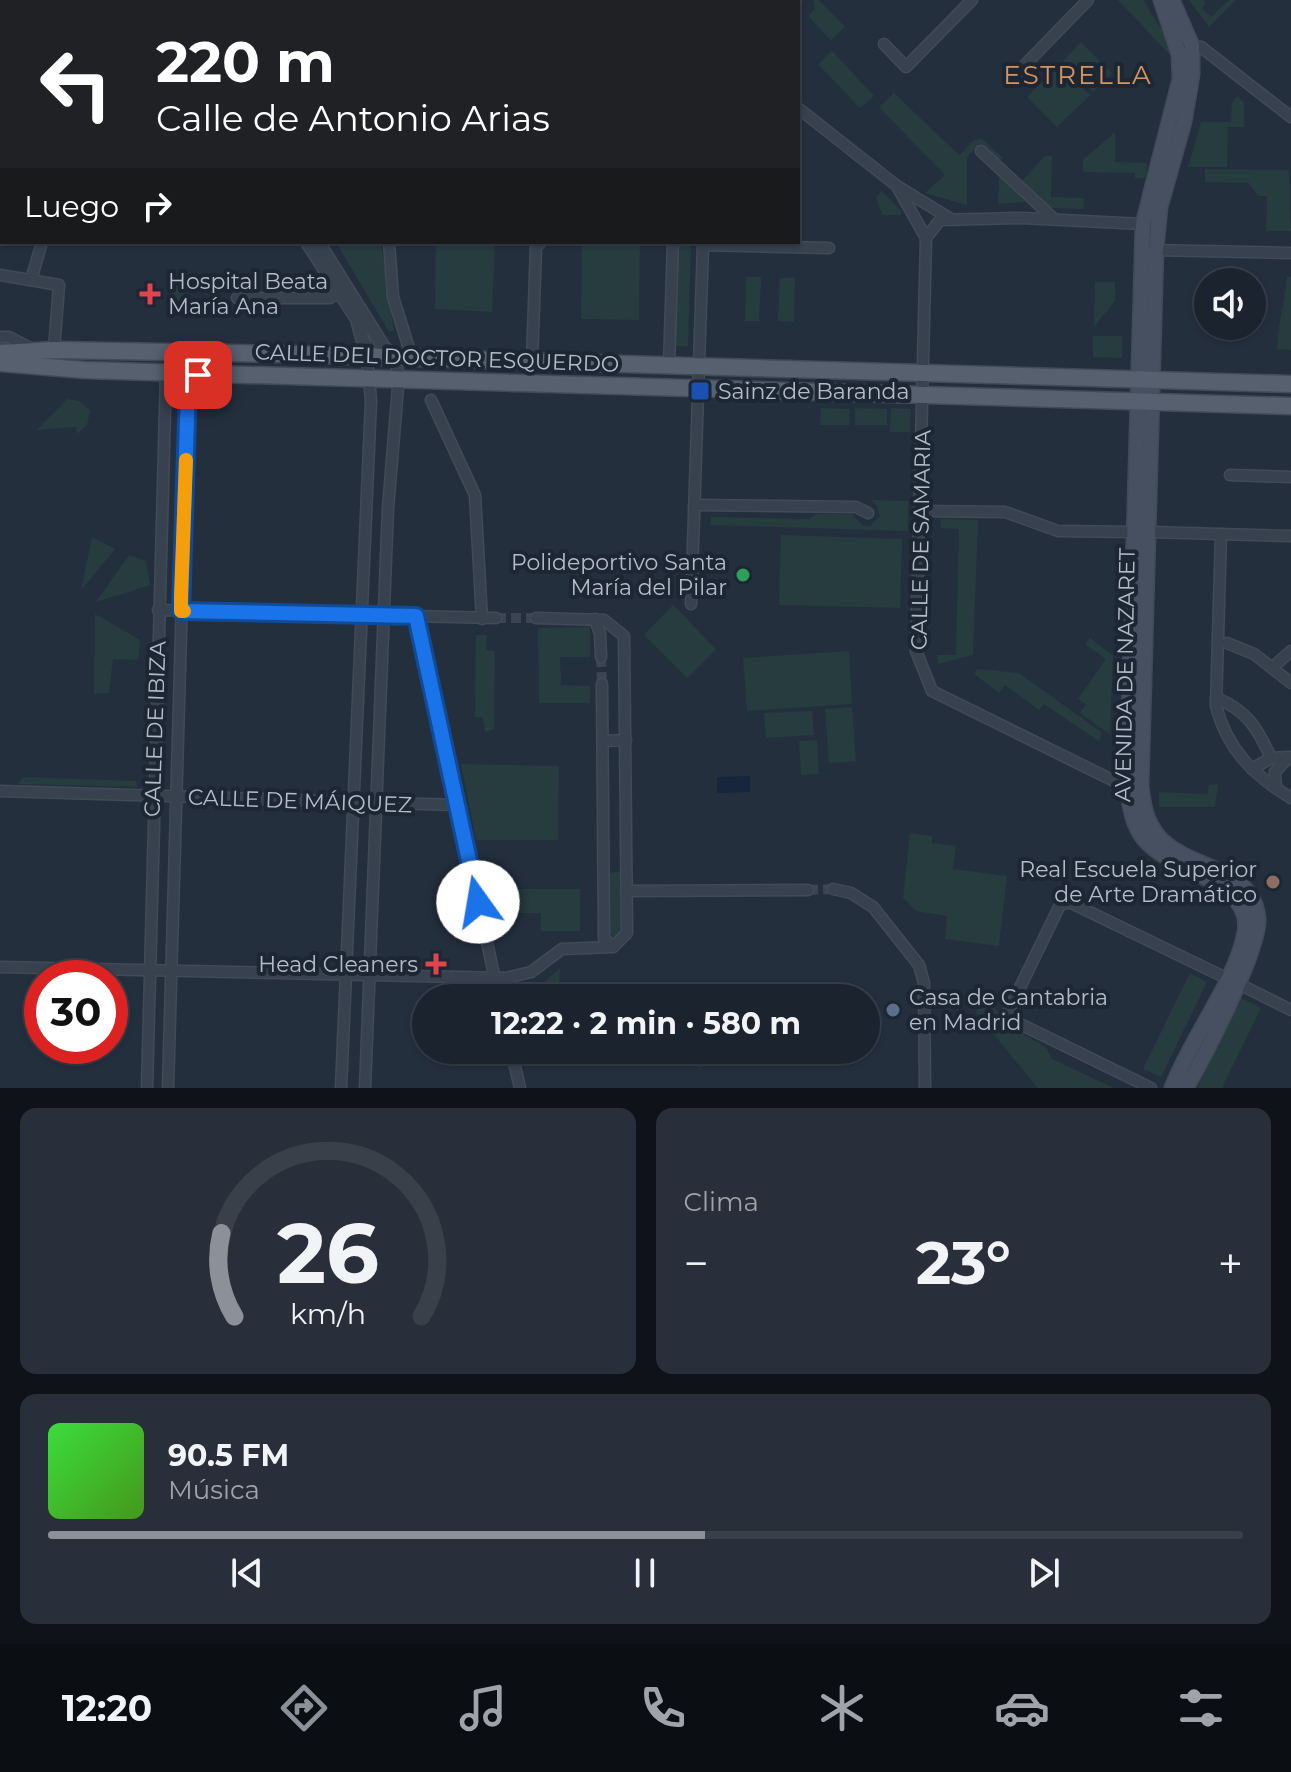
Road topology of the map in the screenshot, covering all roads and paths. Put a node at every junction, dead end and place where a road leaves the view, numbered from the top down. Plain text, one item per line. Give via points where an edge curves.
1 (972, 0) edge
2 (1088, 0) edge
3 (1166, 3) edge
4 (884, 44) dead end
5 (1192, 46) junction
6 (1014, 76) dead end
7 (800, 110) edge
8 (1291, 117) edge
9 (981, 151) dead end
10 (897, 186) junction
11 (1053, 218) junction
12 (951, 219) junction
13 (1143, 224) junction
14 (926, 238) junction
15 (41, 244) edge
16 (308, 244) edge
17 (319, 244) edge
18 (389, 244) edge
19 (537, 244) edge
20 (673, 244) edge
21 (829, 248) dead end
22 (1156, 248) junction
23 (1291, 253) edge
24 (1141, 264) junction
25 (0, 275) edge
26 (31, 280) junction
27 (340, 292) junction
28 (237, 298) dead end
29 (0, 337) edge
30 (54, 350) junction
31 (36, 351) junction
32 (0, 353) edge
33 (209, 353) junction
34 (367, 356) junction
35 (394, 357) junction
36 (412, 358) junction
37 (532, 361) junction
38 (0, 363) edge
39 (669, 365) junction
40 (699, 366) junction
41 (30, 367) junction
42 (0, 370) edge
43 (166, 372) junction
44 (204, 372) junction
45 (923, 373) junction
46 (370, 378) junction
47 (398, 379) junction
48 (1145, 380) junction
49 (531, 383) junction
50 (1291, 384) edge
51 (698, 390) junction
52 (922, 395) junction
53 (431, 400) dead end
54 (1145, 402) junction
55 (1291, 406) edge
56 (1230, 475) dead end
57 (1291, 477) edge
58 (694, 505) junction
59 (921, 511) junction
60 (868, 513) dead end
61 (1143, 533) junction
62 (1221, 534) junction
63 (1291, 536) edge
64 (691, 604) dead end
65 (158, 610) junction
66 (181, 611) junction
67 (361, 615) junction
68 (385, 615) junction
69 (417, 617) junction
70 (496, 618) tunnel mouth
71 (536, 618) tunnel mouth
72 (482, 619) junction
73 (595, 619) junction
74 (1227, 643) dead end
75 (1291, 651) edge
76 (601, 657) tunnel mouth
77 (1274, 666) junction
78 (1291, 683) edge
79 (602, 684) tunnel mouth
80 (1216, 698) junction
81 (626, 740) junction
82 (603, 741) junction
83 (1290, 757) edge
84 (1271, 758) junction
85 (1252, 769) junction
86 (1134, 787) junction
87 (1276, 788) junction
88 (0, 791) edge
89 (153, 796) junction
90 (177, 797) junction
91 (1291, 798) edge
92 (353, 803) junction
93 (377, 804) junction
94 (456, 805) junction
95 (833, 889) tunnel mouth
96 (808, 890) tunnel mouth
97 (627, 891) junction
98 (613, 947) junction
99 (0, 967) edge
100 (150, 970) junction
101 (171, 970) junction
102 (347, 973) junction
103 (371, 974) junction
104 (494, 976) junction
105 (1232, 981) junction
106 (496, 984) edge
107 (1291, 1010) edge
108 (514, 1064) edge
109 (147, 1088) edge
110 (168, 1088) edge
111 (341, 1088) edge
112 (365, 1088) edge
113 (520, 1088) edge
114 (925, 1088) edge
115 (1151, 1088) edge
116 (1172, 1088) edge
117 (1186, 1088) edge

1 - 4 street via 906,67
2 - 6 street
3 - 5 main road
3 - 13 main road via 1180,79
5 - 8 street via 1201,47
5 - 22 main road via 1184,122 1160,207
7 - 10 street
9 - 11 street
10 - 12 street
10 - 14 street
11 - 12 street
11 - 13 street
12 - 14 street via 934,224
13 - 22 street
13 - 24 main road
14 - 45 street, CALLE DE SAMARIA
15 - 26 street
16 - 27 street
17 - 35 street
18 - 36 street via 393,297
19 - 37 street
20 - 39 street
21 - 40 street via 703,245
22 - 23 street
22 - 24 street
22 - 48 main road
24 - 48 main road
25 - 26 street
26 - 30 street via 59,285
27 - 28 street via 330,298
27 - 34 street via 360,325
29 - 31 street, CALLE DEL DOCTOR ESQUERDO
30 - 31 main road, CALLE DEL DOCTOR ESQUERDO
30 - 33 main road, CALLE DEL DOCTOR ESQUERDO
31 - 32 main road, CALLE DEL DOCTOR ESQUERDO
33 - 34 main road, CALLE DEL DOCTOR ESQUERDO
33 - 43 street via 173,361
34 - 35 main road, CALLE DEL DOCTOR ESQUERDO
34 - 46 street
35 - 36 main road, CALLE DEL DOCTOR ESQUERDO
35 - 47 street
36 - 37 main road, CALLE DEL DOCTOR ESQUERDO
37 - 39 main road, CALLE DEL DOCTOR ESQUERDO
37 - 49 main road
38 - 41 main road, CALLE DEL DOCTOR ESQUERDO
39 - 40 main road, CALLE DEL DOCTOR ESQUERDO
40 - 45 main road, CALLE DEL DOCTOR ESQUERDO
40 - 51 street
41 - 42 street, CALLE DEL DOCTOR ESQUERDO
41 - 43 main road, CALLE DEL DOCTOR ESQUERDO
43 - 44 main road, CALLE DEL DOCTOR ESQUERDO
43 - 65 street, CALLE DE IBIZA
44 - 46 main road, CALLE DEL DOCTOR ESQUERDO
44 - 66 street, CALLE DE IBIZA via 188,388
45 - 48 main road, CALLE DEL DOCTOR ESQUERDO
45 - 52 street, CALLE DE SAMARIA
46 - 47 main road, CALLE DEL DOCTOR ESQUERDO
46 - 67 street
47 - 49 main road, CALLE DEL DOCTOR ESQUERDO
47 - 68 street
48 - 50 main road, CALLE DEL DOCTOR ESQUERDO
48 - 54 main road, AVENIDA DE NAZARET
49 - 51 main road, CALLE DEL DOCTOR ESQUERDO
51 - 52 main road, CALLE DEL DOCTOR ESQUERDO
51 - 58 street
52 - 54 main road, CALLE DEL DOCTOR ESQUERDO
52 - 59 street, CALLE DE SAMARIA
53 - 72 street via 475,495
54 - 55 main road, CALLE DEL DOCTOR ESQUERDO
54 - 61 main road, AVENIDA DE NAZARET
56 - 57 street
58 - 60 street via 856,507
58 - 64 street
59 - 61 street via 1005,512 1058,531
59 - 86 street, CALLE DE SAMARIA via 916,651 932,691
61 - 62 street
61 - 86 main road, AVENIDA DE NAZARET
62 - 63 street
62 - 80 street
65 - 66 street
65 - 89 street, CALLE DE IBIZA
66 - 67 street
66 - 90 street, CALLE DE IBIZA
67 - 68 street
67 - 92 street
68 - 69 street
68 - 93 street
69 - 72 street
69 - 94 street
70 - 72 street
71 - 73 street
73 - 76 street
73 - 81 street via 613,624 624,636
74 - 77 street
75 - 77 street
77 - 78 street
79 - 82 street
80 - 84 street via 1247,716
80 - 85 street via 1231,746
81 - 82 street
81 - 97 street
82 - 98 street via 604,938
83 - 84 street
83 - 87 street via 1275,772
84 - 85 street
85 - 87 street
86 - 105 main road, AVENIDA DE NAZARET via 1132,815 1143,838 1159,854 1222,887 1241,904 1245,932
87 - 91 street
88 - 89 street, CALLE DE MÁIQUEZ
89 - 90 street, CALLE DE MÁIQUEZ
89 - 100 street, CALLE DE IBIZA
90 - 92 street, CALLE DE MÁIQUEZ
90 - 101 street, CALLE DE IBIZA
92 - 93 street, CALLE DE MÁIQUEZ
92 - 102 street
93 - 94 street, CALLE DE MÁIQUEZ
93 - 103 street
94 - 104 street
95 - 114 street via 873,907 919,965 924,983
96 - 97 street
97 - 98 street via 627,933
98 - 104 street via 562,949 525,975
99 - 100 street
100 - 101 street
100 - 109 street, CALLE DE IBIZA
101 - 102 street
101 - 110 street, CALLE DE IBIZA
102 - 103 street
102 - 111 street
103 - 104 street
103 - 112 street
104 - 106 street
105 - 107 street
105 - 115 street via 1069,902 1060,905 1009,1010 1014,1021
105 - 116 main road
105 - 117 main road
108 - 113 street

